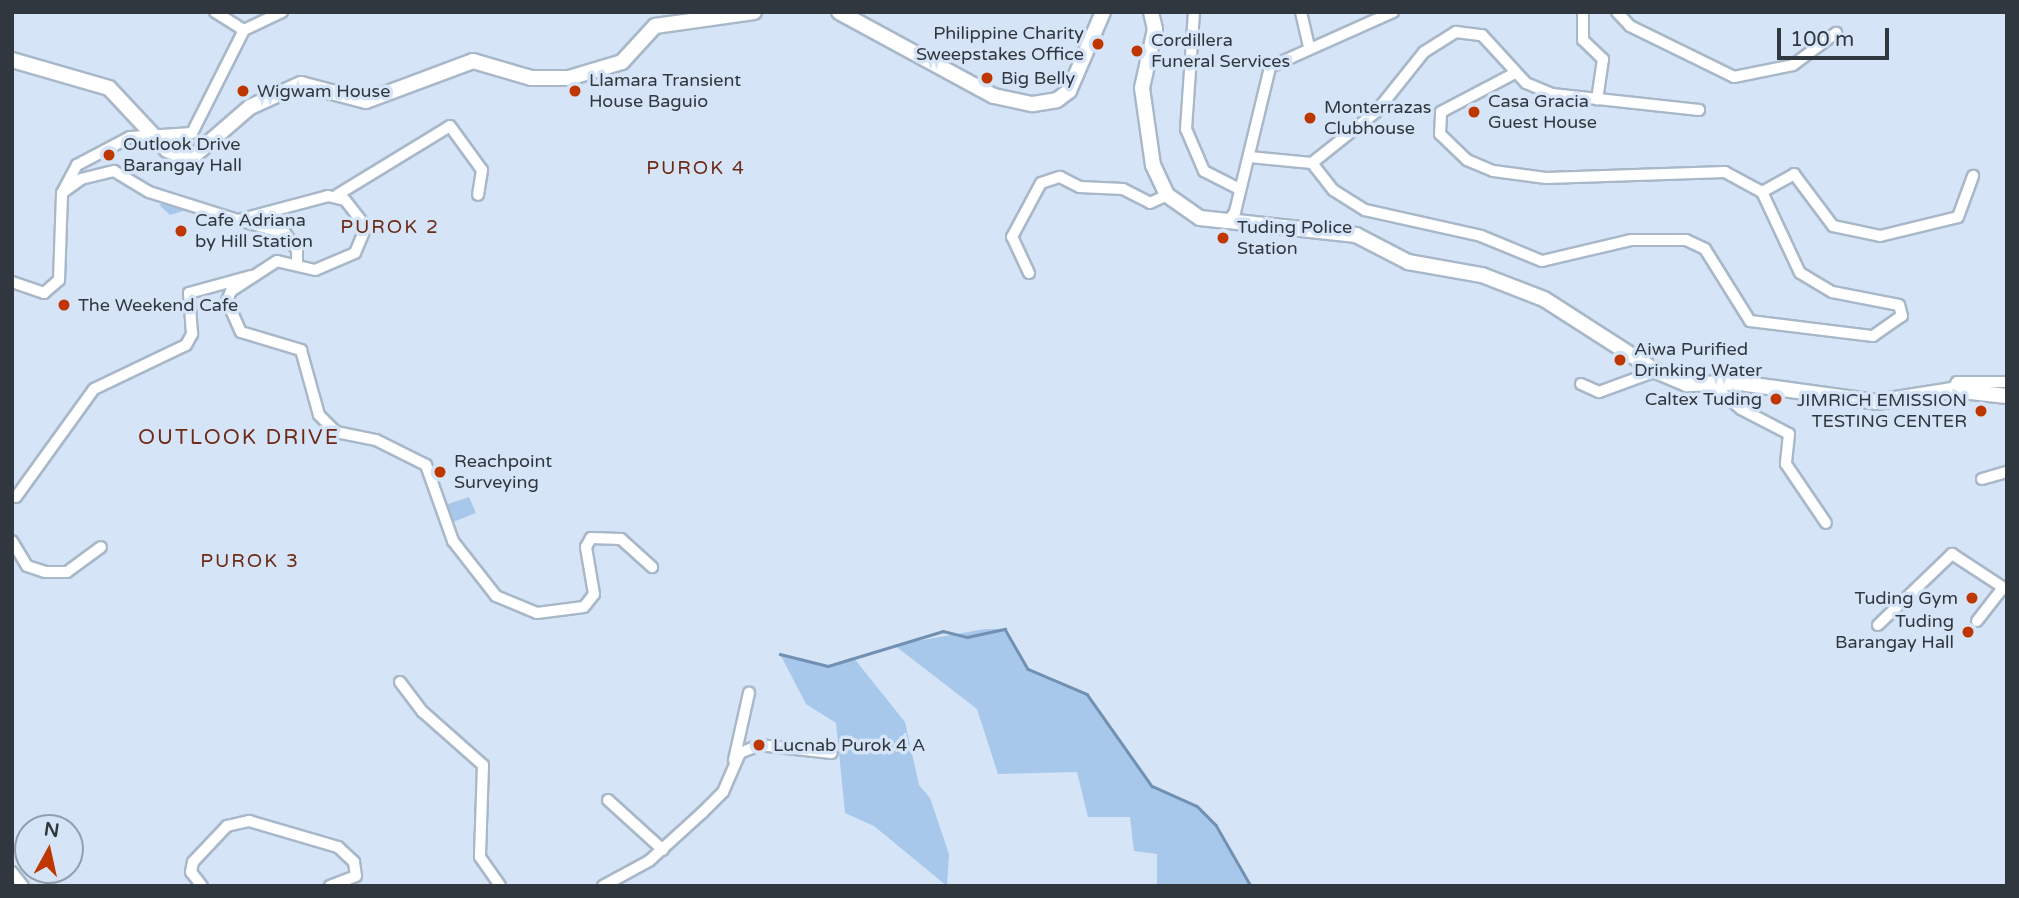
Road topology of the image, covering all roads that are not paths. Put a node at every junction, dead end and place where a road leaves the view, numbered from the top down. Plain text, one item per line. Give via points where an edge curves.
1 (215, 12) edge
2 (282, 12) edge
3 (754, 12) edge
4 (839, 12) edge
5 (1103, 12) edge
6 (1151, 12) edge
7 (1194, 12) edge
8 (1301, 12) edge
9 (1365, 12) edge
10 (1393, 12) edge
11 (1583, 12) edge
12 (1616, 12) edge
13 (1368, 24) junction
14 (244, 30) junction
15 (1836, 33) dead end
16 (1309, 46) junction
17 (12, 60) edge
18 (1515, 73) junction
19 (1597, 100) junction
20 (1699, 110) dead end
21 (158, 137) junction
22 (1249, 157) junction
23 (1312, 163) junction
24 (1973, 176) dead end
25 (1239, 189) junction
26 (1762, 192) junction
27 (62, 193) junction
28 (337, 195) junction
29 (478, 195) dead end
30 (1167, 195) junction
31 (238, 220) junction
32 (1234, 220) junction
33 (297, 265) junction
34 (1029, 273) dead end
35 (256, 275) junction
36 (12, 282) edge
37 (1656, 371) junction
38 (2007, 382) edge
39 (1710, 383) junction
40 (1581, 384) dead end
41 (1952, 390) junction
42 (2007, 396) edge
43 (2007, 472) edge
44 (1982, 480) dead end
45 (16, 497) dead end
46 (1826, 523) dead end
47 (12, 541) edge
48 (100, 547) dead end
49 (652, 568) dead end
50 (2004, 589) edge
51 (1977, 621) dead end
52 (1878, 625) dead end
53 (400, 682) dead end
54 (749, 693) dead end
55 (832, 753) dead end
56 (734, 763) junction
57 (608, 800) dead end
58 (663, 850) junction
59 (12, 872) edge
60 (23, 886) edge
61 (202, 886) edge
62 (330, 886) edge
63 (500, 886) edge
64 (603, 886) edge

1 - 14 street
2 - 14 street
3 - 21 main road via 655,26 622,62 569,78 531,78 473,61 366,101 301,85 250,107 190,159 173,155
4 - 5 main road via 1010,102 1047,103 1069,91
6 - 30 main road via 1154,40 1142,88 1153,165
7 - 25 street via 1185,129 1204,171
8 - 16 street
9 - 13 street
10 - 13 street
11 - 19 street via 1583,40 1603,59
12 - 15 street via 1630,26 1734,77 1793,65
13 - 16 street
14 - 21 street via 197,130
16 - 22 street via 1282,57 1266,72
17 - 21 main road via 109,88
18 - 19 street via 1552,94
18 - 23 street via 1482,35 1450,33 1406,70 1376,112
18 - 26 street via 1450,103 1437,123 1440,134 1479,167 1546,178 1694,169 1725,172
19 - 20 street
21 - 27 street via 112,143 77,164
22 - 23 street
22 - 25 street
23 - 26 street via 1333,190 1365,210 1481,236 1542,261 1631,240 1686,240 1705,249 1750,321 1873,336 1902,316 1899,305 1832,292 1800,272
24 - 26 street via 1958,217 1880,236 1833,226 1794,174
25 - 32 street
27 - 31 street via 81,179 114,171 149,192
27 - 36 street via 59,280 44,293
28 - 29 street via 450,126 482,170
28 - 31 street
28 - 33 street via 366,227 361,244 326,269
30 - 32 main road via 1200,218
30 - 34 street via 1150,203 1123,189 1080,187 1060,177 1041,183 1012,237
31 - 33 street via 285,233 297,250
32 - 37 main road via 1356,235 1408,262 1482,275 1544,299
33 - 35 street via 278,261
35 - 45 street via 189,293 192,334 186,345 94,389
35 - 49 street via 228,295 241,332 301,350 319,415 336,432 376,440 426,465 453,541 496,596 548,615 584,607 594,594 586,547 591,538 621,539
37 - 39 main road via 1687,384
37 - 40 street via 1599,392
38 - 41 street via 1957,382
39 - 41 main road via 1877,402
39 - 46 street via 1789,434 1786,464
41 - 42 main road
43 - 44 street
47 - 48 street via 27,566 45,572 67,572
50 - 51 street
50 - 52 street via 1952,554
53 - 63 street via 423,712 484,765 480,857
54 - 56 street
55 - 56 street via 759,745 740,753
56 - 58 street via 723,792
57 - 58 street
58 - 64 street
59 - 60 street
61 - 62 street via 191,872 193,862 227,826 249,821 338,847 354,862 356,876

